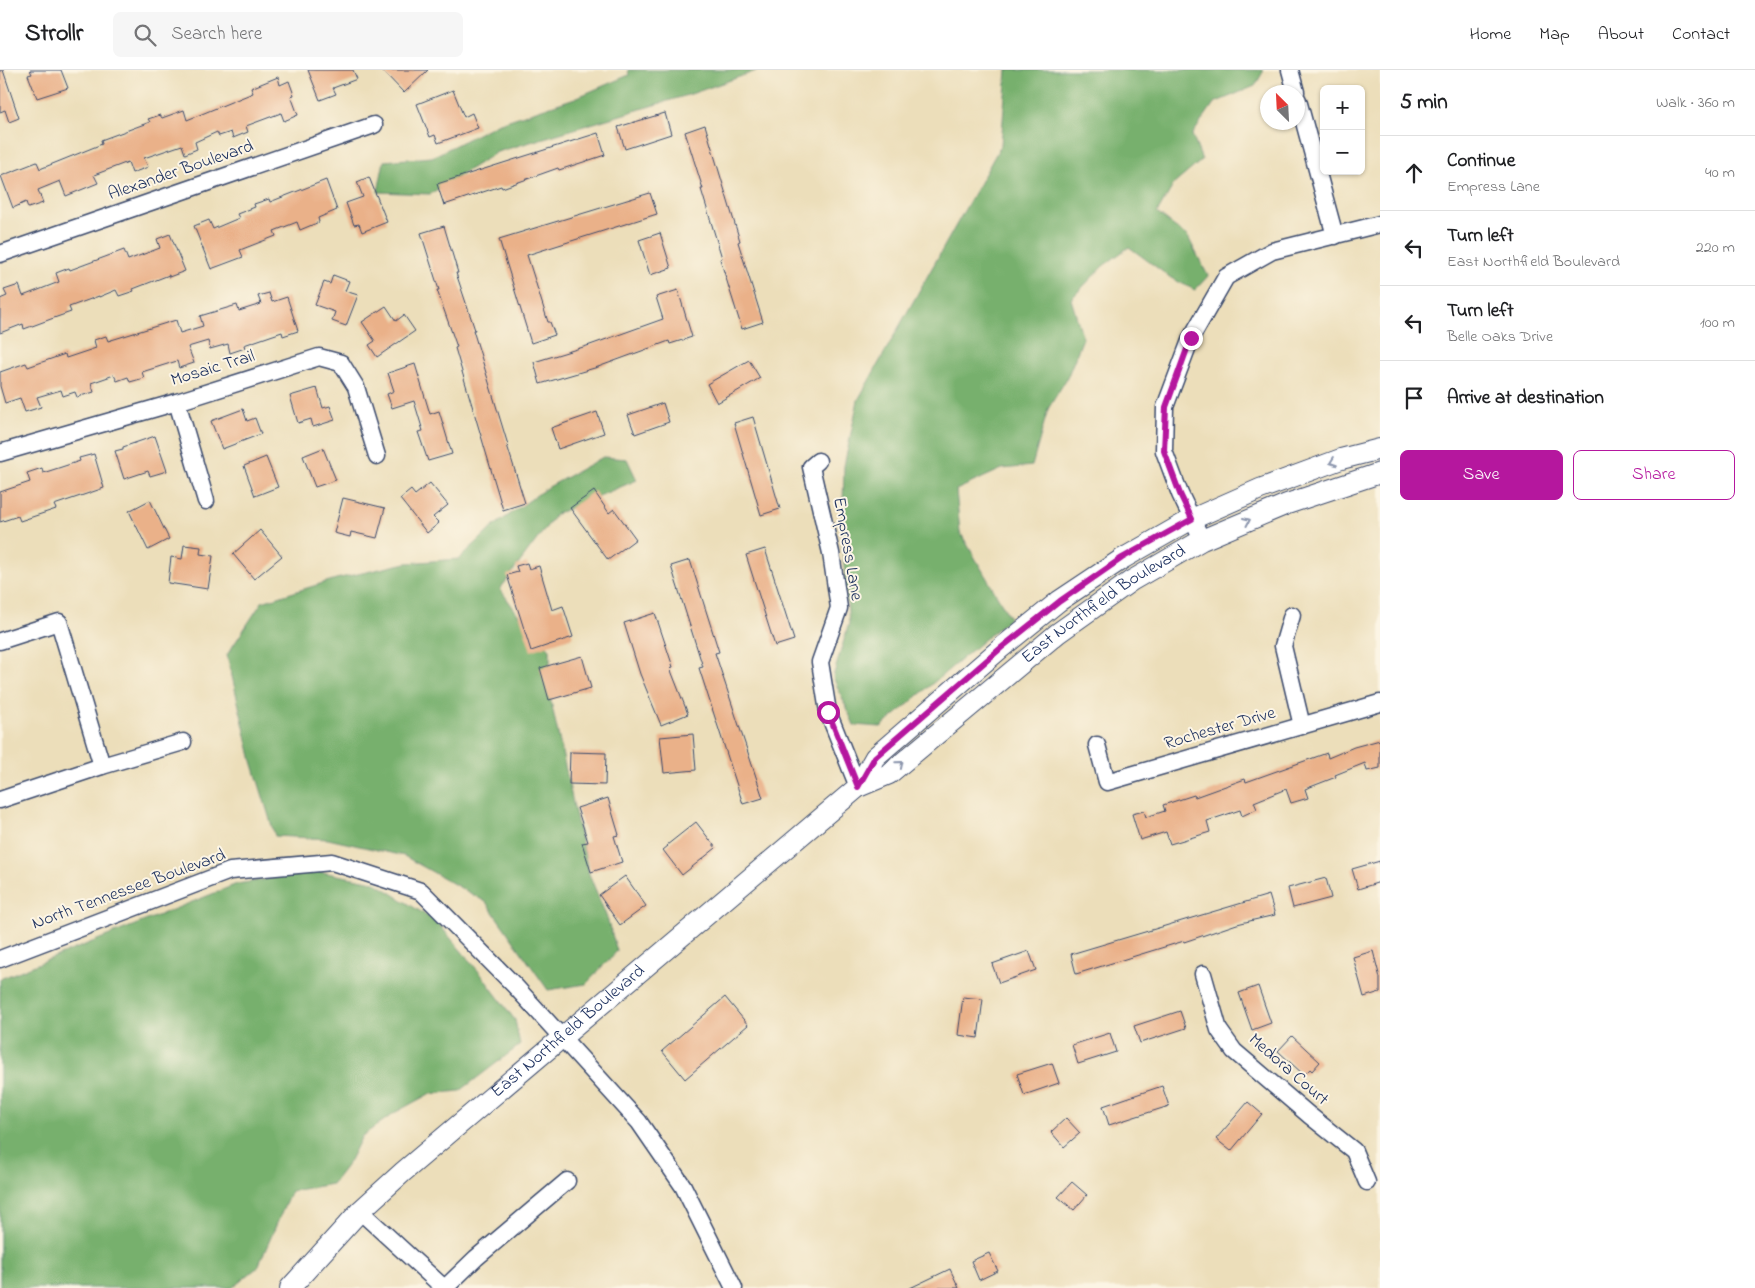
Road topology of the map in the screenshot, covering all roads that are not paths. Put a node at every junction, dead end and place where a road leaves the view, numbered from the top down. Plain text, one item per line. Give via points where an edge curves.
1 (1290, 70) edge
2 (1294, 85) edge
3 (374, 125) dead end
4 (1305, 126) edge
5 (1380, 224) edge
6 (1335, 236) junction
7 (0, 254) edge
8 (177, 402) junction
9 (1380, 449) edge
10 (0, 453) edge
11 (377, 456) dead end
12 (818, 461) dead end
13 (1380, 473) edge
14 (206, 501) dead end
15 (1192, 519) junction
16 (1202, 540) junction
17 (1292, 615) dead end
18 (0, 641) edge
19 (1380, 703) edge
20 (1302, 726) junction
21 (183, 742) dead end
22 (1097, 745) dead end
23 (102, 766) junction
24 (858, 787) junction
25 (0, 800) edge
26 (0, 959) edge
27 (1203, 974) dead end
28 (562, 1038) junction
29 (567, 1181) dead end
30 (1367, 1182) dead end
31 (360, 1211) junction
32 (290, 1288) edge
33 (445, 1288) edge
34 (734, 1288) edge

1 - 2 street
3 - 7 street, Alexander Boulevard
4 - 6 street
5 - 6 street
6 - 15 street via 1272,251 1226,277 1191,338 1166,407 1164,451
8 - 10 street, Mosaic Trail
8 - 11 street, Mosaic Trail via 319,357 341,363 356,387
8 - 14 street
9 -> 15 main road, East Northfield Boulevard via 1341,459 1260,489
12 - 24 street, Empress Lane via 811,467 831,553 839,608 820,662 828,712
16 -> 13 main road, East Northfield Boulevard via 1287,504
15 - 16 street
15 - 24 main road, East Northfield Boulevard via 1122,558 1001,648 875,757
24 -> 16 main road, East Northfield Boulevard via 889,774 1058,633 1131,581
17 - 20 street via 1283,646
18 - 23 street via 59,622
19 - 20 street, Rochester Drive
20 - 22 street, Rochester Drive via 1107,782
21 - 23 street
23 - 25 street
24 - 28 main road, East Northfield Boulevard
26 - 28 street, North Tennessee Boulevard via 230,870 332,862 421,891 514,984
27 - 30 street, Medora Court via 1219,1030 1234,1051 1354,1151
28 - 31 main road, East Northfield Boulevard
28 - 34 street, North Tennessee Boulevard via 639,1122 656,1146 683,1186
29 - 33 street
31 - 32 main road, East Northfield Boulevard
31 - 33 street

